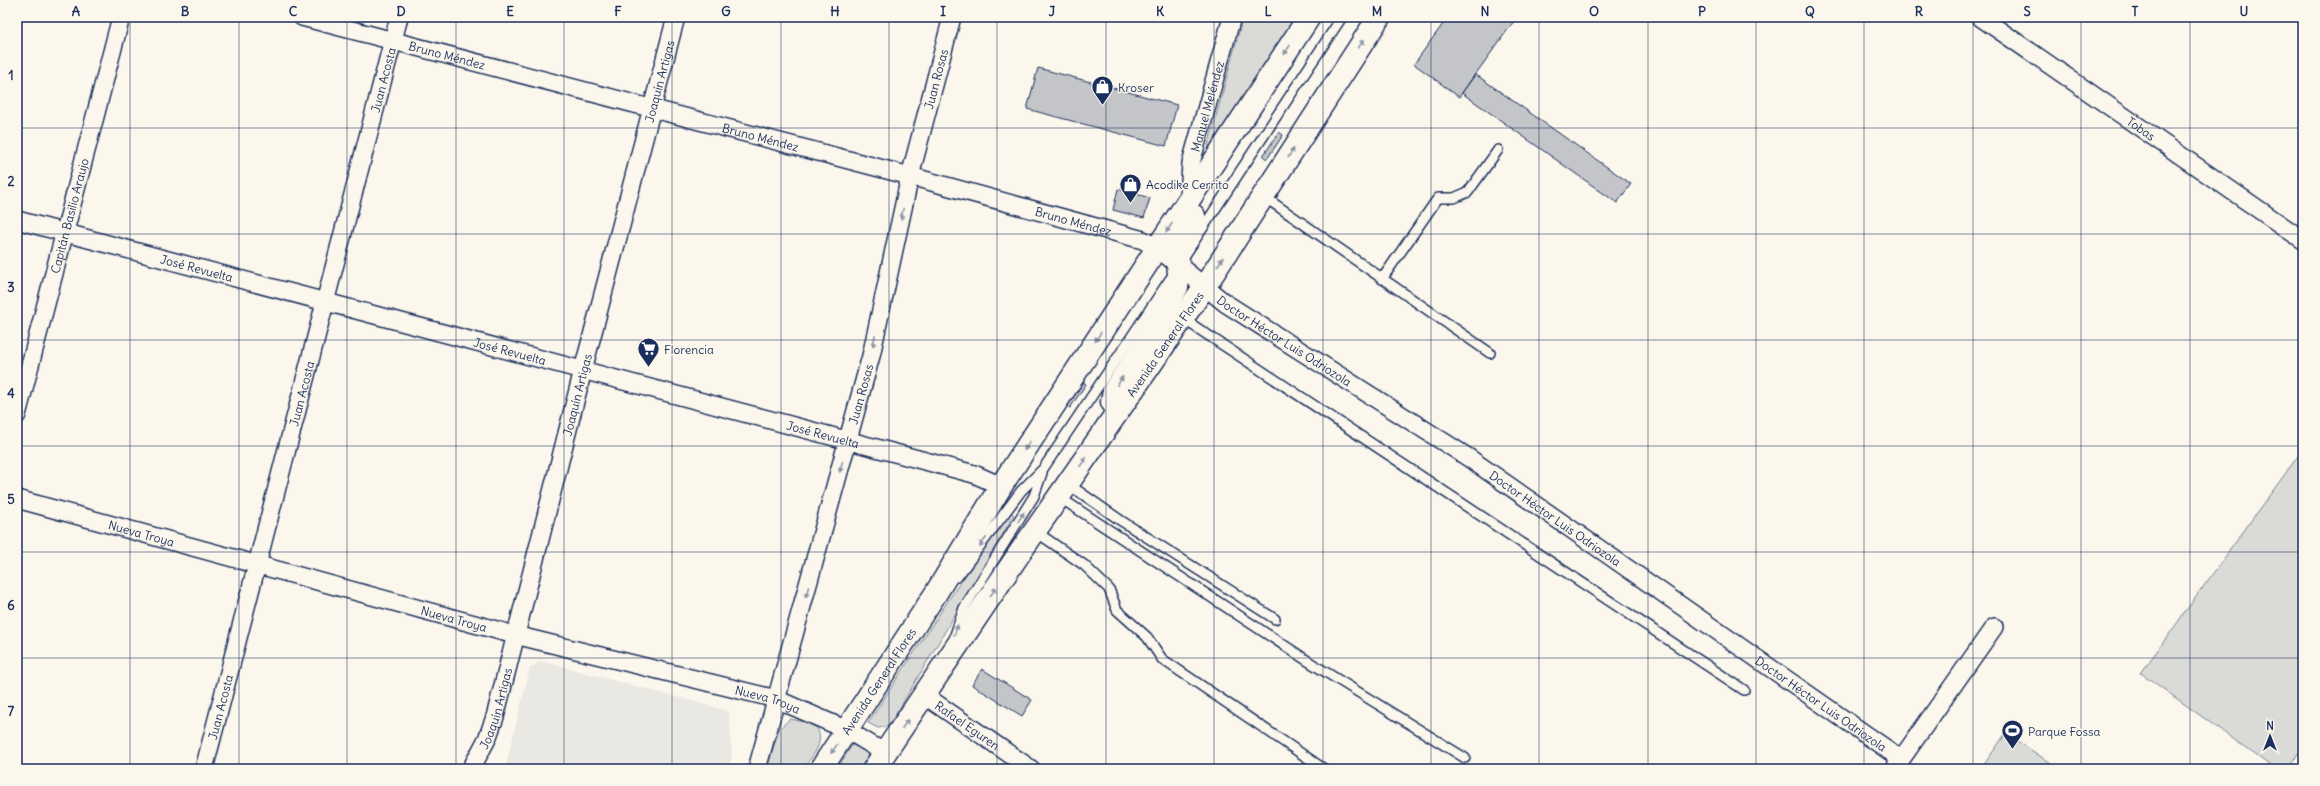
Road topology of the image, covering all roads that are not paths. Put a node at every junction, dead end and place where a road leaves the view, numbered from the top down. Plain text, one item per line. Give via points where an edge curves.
1 (121, 17) edge
2 (302, 17) edge
3 (399, 17) edge
4 (676, 17) edge
5 (952, 17) edge
6 (1232, 17) edge
7 (1309, 17) edge
8 (1342, 17) edge
9 (1380, 17) edge
10 (1980, 17) edge
11 (392, 42) junction
12 (651, 110) junction
13 (1498, 150) dead end
14 (1220, 152) junction
15 (910, 176) junction
16 (1263, 196) junction
17 (1189, 198) junction
18 (17, 220) edge
19 (66, 232) junction
20 (2303, 240) edge
21 (1157, 248) junction
22 (1178, 267) junction
23 (1382, 280) junction
24 (1205, 286) junction
25 (324, 303) junction
26 (1182, 318) junction
27 (1490, 353) dead end
28 (583, 370) junction
29 (17, 415) edge
30 (1104, 430) junction
31 (848, 442) junction
32 (1043, 469) junction
33 (1001, 486) junction
34 (1064, 491) junction
35 (17, 499) edge
36 (1035, 531) junction
37 (257, 566) junction
38 (936, 592) junction
39 (1275, 619) dead end
40 (1994, 627) dead end
41 (515, 635) junction
42 (943, 666) junction
43 (1744, 690) dead end
44 (924, 695) junction
45 (776, 699) junction
46 (847, 730) junction
47 (1465, 758) dead end
48 (880, 761) edge
49 (1898, 764) edge
50 (204, 769) edge
51 (471, 769) edge
52 (757, 769) edge
53 (821, 769) edge
54 (1030, 769) edge
55 (1324, 769) edge

1 - 19 street, Capitán Basilio Araujo
2 - 11 street, Bruno Méndez
3 - 11 street, Juan Acosta
4 - 12 street, Joaquín Artigas
5 - 15 street, Juan Rosas
6 - 17 street, Manuel Meléndez via 1191,163
7 -> 14 main road, Avenida General Flores
8 - 22 lane, Avenida General Flores
16 -> 9 main road, Avenida General Flores
10 - 20 street, Tobas
11 - 12 street, Bruno Méndez
11 - 25 street, Juan Acosta
12 - 15 street, Bruno Méndez
12 - 28 street, Joaquín Artigas
13 - 23 lane via 1468,192 1454,198 1438,198
14 - 17 main road, Avenida General Flores
14 - 22 main road via 1215,182 1177,247
15 - 21 street, Bruno Méndez via 1143,240
15 -> 31 street, Juan Rosas via 871,356
16 - 23 lane
24 -> 16 main road, Avenida General Flores
17 -> 21 main road, Avenida General Flores
18 - 19 street, José Revuelta
19 - 25 street, José Revuelta
19 - 29 street, Capitán Basilio Araujo
21 - 22 street, Bruno Méndez
21 -> 33 main road, Avenida General Flores
22 - 24 street, Bruno Méndez
30 -> 22 main road via 1114,391 1177,287
22 - 32 lane, Avenida General Flores
23 - 27 lane
24 - 26 main road, Avenida General Flores
24 - 49 street, Doctor Héctor Luis Odriozola via 1225,304 1469,458
25 - 28 street, José Revuelta
25 - 37 street, Juan Acosta
26 - 30 main road, Avenida General Flores
26 - 43 lane
28 - 31 street, José Revuelta
28 - 41 street, Joaquín Artigas
34 -> 30 main road, Avenida General Flores
31 - 33 street, José Revuelta via 974,474
31 -> 45 street, Juan Rosas
32 -> 38 lane, Avenida General Flores via 1022,491 949,588
42 -> 32 lane, Avenida General Flores via 964,608 1034,496
33 - 38 main road, Avenida General Flores
34 - 36 main road, Avenida General Flores
34 - 39 lane via 1120,520
34 - 47 lane via 1311,663
35 - 37 street, Nueva Troya
42 -> 36 main road, Avenida General Flores
36 - 55 lane via 1084,565 1109,589 1118,610 1147,637 1162,659
37 - 41 street, Nueva Troya
37 - 50 street, Juan Acosta
38 - 46 main road, Avenida General Flores
40 - 49 street, Doctor Héctor Luis Odriozola
41 - 45 street, Nueva Troya
41 - 51 street, Joaquín Artigas via 487,739
42 - 44 main road, Avenida General Flores
48 -> 44 main road, Avenida General Flores
44 - 54 street, Rafael Eguren
45 - 46 street, Nueva Troya
45 - 52 street, Juan Rosas
46 - 48 street, Nueva Troya
46 -> 53 main road, Avenida General Flores

